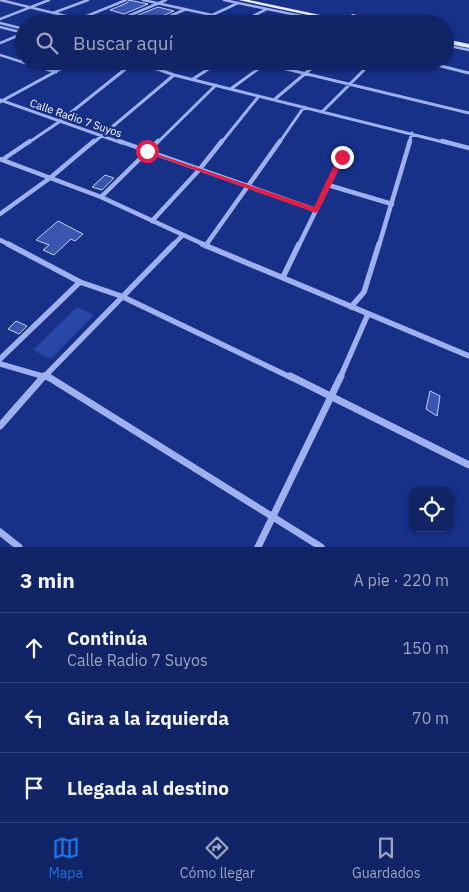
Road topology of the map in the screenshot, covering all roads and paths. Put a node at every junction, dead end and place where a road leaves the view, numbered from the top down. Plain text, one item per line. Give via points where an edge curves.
1 (0, 0) edge
2 (49, 0) edge
3 (88, 0) edge
4 (126, 0) edge
5 (143, 0) edge
6 (166, 0) edge
7 (224, 0) edge
8 (241, 1) edge
9 (158, 3) junction
10 (270, 5) edge
11 (29, 7) junction
12 (186, 9) junction
13 (53, 13) junction
14 (213, 14) junction
15 (62, 15) edge
16 (89, 15) edge
17 (130, 15) edge
18 (172, 15) edge
19 (217, 15) edge
20 (252, 15) edge
21 (298, 15) edge
22 (317, 15) edge
23 (333, 15) edge
24 (0, 19) edge
25 (0, 25) edge
26 (15, 29) edge
27 (15, 30) edge
28 (15, 36) edge
29 (454, 37) edge
30 (469, 40) edge
31 (0, 43) edge
32 (454, 43) edge
33 (469, 46) edge
34 (454, 47) edge
35 (469, 50) edge
36 (0, 56) edge
37 (15, 60) edge
38 (454, 69) edge
39 (49, 70) edge
40 (60, 70) edge
41 (123, 70) edge
42 (158, 70) edge
43 (208, 70) edge
44 (258, 70) edge
45 (284, 70) edge
46 (309, 70) edge
47 (363, 70) edge
48 (56, 72) junction
49 (469, 72) edge
50 (174, 74) junction
51 (303, 75) junction
52 (193, 79) junction
53 (348, 84) junction
54 (216, 85) junction
55 (232, 88) junction
56 (259, 96) junction
57 (275, 100) junction
58 (1, 101) edge
59 (304, 107) junction
60 (322, 112) junction
61 (469, 113) edge
62 (59, 122) junction
63 (412, 133) junction
64 (102, 136) junction
65 (469, 148) edge
66 (147, 151) junction
67 (342, 157) dead end
68 (1, 159) edge
69 (199, 170) junction
70 (50, 178) junction
71 (328, 185) junction
72 (247, 186) junction
73 (100, 197) junction
74 (392, 204) junction
75 (316, 210) junction
76 (0, 214) edge
77 (152, 220) junction
78 (182, 236) junction
79 (0, 240) edge
80 (206, 246) junction
81 (283, 277) junction
82 (80, 282) junction
83 (121, 296) junction
84 (351, 307) junction
85 (368, 314) junction
86 (469, 356) edge
87 (0, 358) edge
88 (0, 364) edge
89 (45, 375) junction
90 (331, 396) junction
91 (0, 426) edge
92 (469, 465) edge
93 (272, 517) junction
94 (0, 532) edge
95 (19, 547) edge
96 (258, 547) edge
97 (321, 547) edge

1 - 11 street
2 - 11 street
3 - 13 street
4 - 16 street
5 - 9 street
6 - 9 street
7 - 8 street
8 - 10 main road
8 - 14 street
9 - 12 street
9 - 17 street
10 - 20 street
10 - 21 street
10 - 22 main road
10 - 23 main road
11 - 13 street
11 - 24 street
12 - 14 street
12 - 18 street
13 - 15 street
14 - 19 street
25 - 26 street
25 - 27 street
28 - 31 street
29 - 30 main road
32 - 33 main road
34 - 35 street
36 - 37 street
38 - 49 street
39 - 48 street
40 - 48 street
41 - 62 street
42 - 50 street
43 - 52 street
44 - 55 street
45 - 51 street
46 - 51 street
47 - 53 street
48 - 58 street
50 - 52 street
50 - 64 street
51 - 53 street
51 - 57 street
52 - 54 street
53 - 60 street
53 - 61 street
54 - 55 street
54 - 66 street
55 - 56 street
56 - 57 street
56 - 69 street
57 - 59 street
58 - 62 street, Calle Radio 7 Suyos
59 - 60 street
59 - 72 street
60 - 63 street
62 - 64 street, Calle Radio 7 Suyos
62 - 68 street
63 - 65 street
63 - 74 street
64 - 66 street, Calle Radio 7 Suyos
64 - 70 street
66 - 69 street, Calle Radio 7 Suyos
66 - 73 street
67 - 71 street
68 - 70 street
69 - 72 street, Calle Radio 7 Suyos
69 - 77 street
70 - 73 street
70 - 76 street
71 - 74 street
71 - 75 street
72 - 75 street, Calle Radio 7 Suyos
72 - 80 street
73 - 77 street
74 - 84 street via 364,292
75 - 81 street
77 - 78 street
78 - 80 street
78 - 83 street
79 - 82 street
80 - 81 street
81 - 84 street
82 - 83 street
82 - 87 street
83 - 89 street
83 - 90 street
84 - 85 street
85 - 86 street
85 - 90 street
88 - 89 street
89 - 91 street
89 - 93 street
90 - 92 street
90 - 93 street
93 - 96 street
93 - 97 street
94 - 95 street

